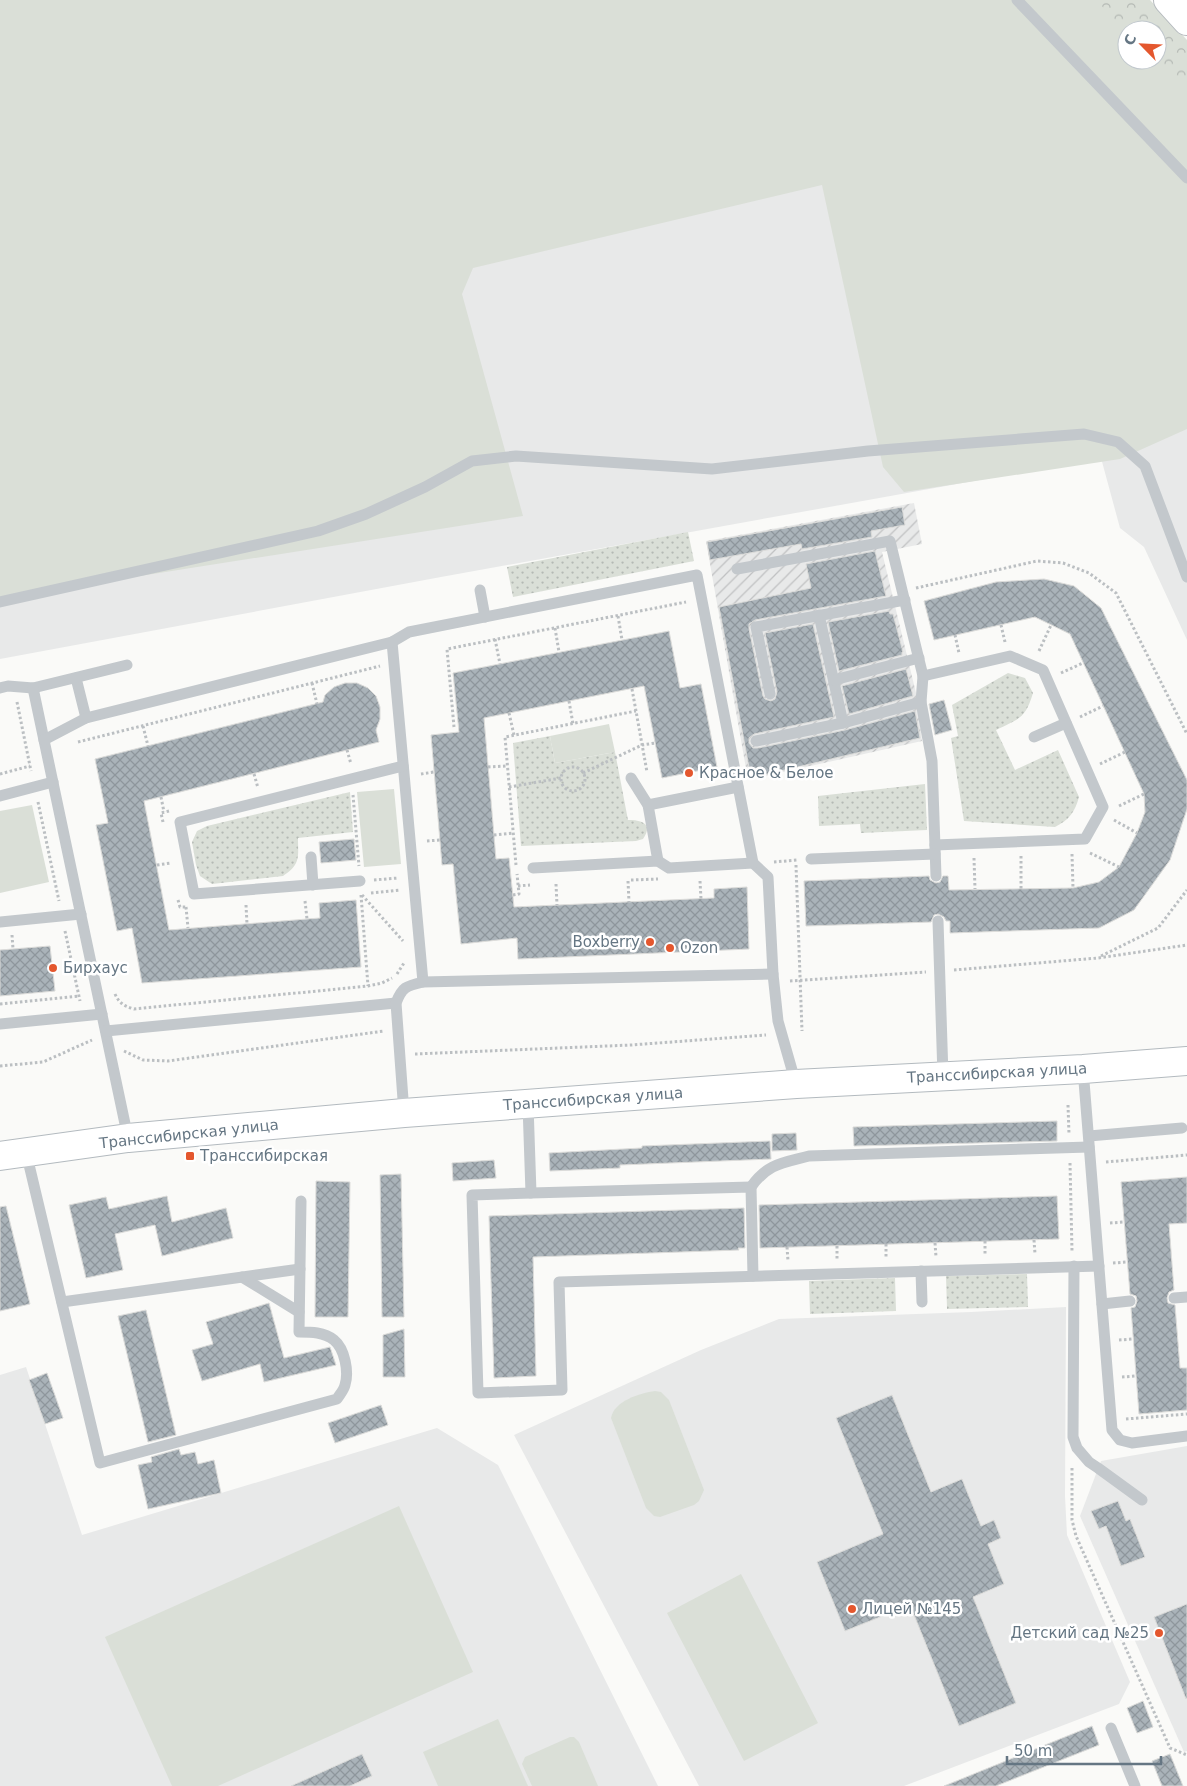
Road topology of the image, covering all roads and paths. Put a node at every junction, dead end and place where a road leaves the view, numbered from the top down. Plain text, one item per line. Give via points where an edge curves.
1 (1017, 0) edge
2 (1168, 0) edge
3 (1187, 21) edge
4 (1187, 178) edge
5 (737, 569) dead end
6 (1187, 577) edge
7 (480, 590) dead end
8 (907, 595) junction
9 (702, 599) junction
10 (0, 602) edge
11 (819, 615) junction
12 (618, 616) junction
13 (485, 617) junction
14 (1001, 625) dead end
15 (1051, 625) dead end
16 (555, 628) junction
17 (1003, 634) dead end
18 (955, 635) dead end
19 (496, 640) junction
20 (622, 640) dead end
21 (392, 642) junction
22 (957, 644) dead end
23 (559, 652) dead end
24 (1037, 656) dead end
25 (919, 658) junction
26 (1084, 663) dead end
27 (500, 664) dead end
28 (127, 665) dead end
29 (384, 665) dead end
30 (923, 676) junction
31 (1056, 676) dead end
32 (76, 678) junction
33 (834, 680) junction
34 (312, 683) junction
35 (0, 688) edge
36 (33, 688) junction
37 (632, 689) dead end
38 (15, 694) dead end
39 (770, 694) dead end
40 (569, 701) dead end
41 (921, 702) junction
42 (317, 704) dead end
43 (1103, 706) dead end
44 (636, 711) junction
45 (509, 713) dead end
46 (86, 718) junction
47 (1071, 721) junction
48 (843, 723) junction
49 (573, 724) junction
50 (143, 726) junction
51 (454, 727) dead end
52 (1187, 734) edge
53 (514, 735) junction
54 (1034, 738) dead end
55 (44, 740) junction
56 (756, 741) dead end
57 (655, 743) dead end
58 (70, 744) dead end
59 (642, 745) junction
60 (148, 746) dead end
61 (347, 750) dead end
62 (1125, 752) dead end
63 (349, 758) dead end
64 (351, 765) dead end
65 (30, 766) junction
66 (403, 766) junction
67 (507, 766) junction
68 (1095, 766) dead end
69 (488, 767) dead end
70 (434, 772) dead end
71 (648, 772) dead end
72 (583, 773) junction
73 (0, 774) edge
74 (254, 774) dead end
75 (421, 774) dead end
76 (560, 778) junction
77 (631, 778) dead end
78 (352, 779) junction
79 (256, 781) dead end
80 (53, 782) junction
81 (34, 787) junction
82 (509, 787) junction
83 (738, 787) junction
84 (1144, 794) dead end
85 (0, 796) edge
86 (161, 797) dead end
87 (648, 805) junction
88 (1114, 808) dead end
89 (164, 812) dead end
90 (1111, 819) dead end
91 (513, 833) junction
92 (1137, 833) dead end
93 (494, 835) dead end
94 (440, 840) dead end
95 (427, 841) dead end
96 (935, 849) junction
97 (1092, 853) dead end
98 (1072, 854) dead end
99 (1021, 856) dead end
100 (311, 857) dead end
101 (974, 857) dead end
102 (811, 858) joint
103 (796, 860) junction
104 (658, 861) junction
105 (171, 863) dead end
106 (753, 863) junction
107 (157, 866) dead end
108 (1119, 867) dead end
109 (533, 868) dead end
110 (936, 876) dead end
111 (413, 877) junction
112 (700, 877) dead end
113 (664, 879) dead end
114 (360, 881) junction
115 (619, 881) dead end
116 (628, 881) junction
117 (547, 884) dead end
118 (556, 884) junction
119 (565, 884) dead end
120 (313, 885) junction
121 (537, 885) dead end
122 (518, 886) junction
123 (1021, 888) dead end
124 (1073, 888) dead end
125 (975, 889) dead end
126 (405, 890) dead end
127 (1187, 890) edge
128 (361, 893) junction
129 (513, 895) dead end
130 (701, 899) dead end
131 (629, 902) dead end
132 (557, 905) dead end
133 (186, 907) dead end
134 (306, 908) dead end
135 (246, 913) dead end
136 (81, 914) junction
137 (62, 916) junction
138 (306, 920) dead end
139 (0, 922) edge
140 (938, 922) dead end
141 (247, 924) dead end
142 (188, 928) dead end
143 (12, 939) dead end
144 (404, 942) dead end
145 (1187, 945) edge
146 (13, 949) dead end
147 (407, 957) dead end
148 (1098, 958) junction
149 (939, 970) junction
150 (773, 978) junction
151 (800, 981) junction
152 (423, 982) junction
153 (368, 986) junction
154 (113, 987) dead end
155 (79, 996) junction
156 (396, 1003) junction
157 (0, 1004) edge
158 (102, 1014) junction
159 (83, 1016) junction
160 (0, 1024) edge
161 (398, 1029) junction
162 (106, 1031) junction
163 (802, 1031) dead end
164 (772, 1035) dead end
165 (108, 1043) junction
166 (400, 1054) junction
167 (1187, 1061) edge
168 (0, 1066) edge
169 (1083, 1068) junction
170 (943, 1076) junction
171 (796, 1084) junction
172 (1068, 1098) dead end
173 (528, 1104) junction
174 (404, 1113) junction
175 (1182, 1128) dead end
176 (128, 1138) junction
177 (1089, 1141) junction
178 (1069, 1147) junction
179 (13, 1154) edge
180 (1187, 1155) edge
181 (1091, 1163) junction
182 (751, 1187) junction
183 (531, 1193) junction
184 (301, 1201) dead end
185 (1124, 1222) dead end
186 (1110, 1223) dead end
187 (1034, 1240) dead end
188 (985, 1241) dead end
189 (936, 1243) dead end
190 (886, 1244) dead end
191 (837, 1246) dead end
192 (787, 1247) dead end
193 (1072, 1253) dead end
194 (1034, 1254) dead end
195 (985, 1256) dead end
196 (936, 1257) dead end
197 (886, 1258) dead end
198 (837, 1260) dead end
199 (788, 1261) dead end
200 (1127, 1262) dead end
201 (1113, 1263) dead end
202 (1074, 1266) junction
203 (1099, 1266) junction
204 (300, 1269) junction
205 (920, 1271) junction
206 (753, 1276) junction
207 (242, 1277) junction
208 (1187, 1297) edge
209 (1174, 1298) dead end
210 (1130, 1301) dead end
211 (62, 1302) junction
212 (922, 1302) dead end
213 (1102, 1304) junction
214 (299, 1312) junction
215 (1134, 1339) dead end
216 (1119, 1340) dead end
217 (1136, 1376) dead end
218 (1122, 1377) dead end
219 (1187, 1414) edge
220 (1125, 1419) dead end
221 (1187, 1436) edge
222 (1073, 1438) junction
223 (1142, 1500) dead end
224 (1112, 1728) dead end
225 (1187, 1755) edge
226 (1136, 1786) edge

1 - 4 lane
2 - 3 main road
5 - 8 lane via 890,540
6 - 10 lane via 1145,466 1118,442 1084,434 868,451 712,469 516,456 472,461 426,487 318,531
7 - 13 lane
8 - 11 lane
8 - 25 lane
8 - 52 path via 1037,561 1063,563 1089,573 1116,593
9 - 12 path
9 - 13 lane via 697,575
9 - 83 lane
11 - 33 lane
11 - 39 lane via 756,627
12 - 16 path
12 - 20 path
13 - 21 lane via 409,632
14 - 17 path
15 - 24 path
16 - 19 path
16 - 23 path
18 - 22 path
19 - 27 path
19 - 51 path via 447,649
21 - 46 lane
21 - 66 lane
25 - 30 lane
25 - 33 lane
26 - 31 path
28 - 32 lane
29 - 34 path
30 - 41 lane
30 - 47 lane via 1010,656 1043,670
32 - 36 lane
32 - 46 lane
33 - 48 lane
34 - 42 path
34 - 50 path
35 - 36 lane
36 - 55 lane
37 - 44 path
38 - 65 path
40 - 49 path
41 - 48 lane
41 - 96 lane via 932,761
43 - 47 path
44 - 49 path
44 - 59 path
45 - 53 path
46 - 55 lane
47 - 54 lane
47 - 96 lane via 1103,807 1085,839
48 - 56 lane
49 - 53 path
50 - 58 path
50 - 60 path
53 - 67 path via 505,737
55 - 80 lane
57 - 59 path
59 - 71 path
59 - 72 path
61 - 63 path
62 - 68 path
64 - 78 path
65 - 73 path
65 - 81 path
66 - 78 lane
66 - 111 lane
67 - 69 path
67 - 82 path
70 - 75 path
72 - 76 path via 573,766 562,772
72 - 76 path via 583,785 572,791 566,789
74 - 79 path
76 - 82 path
77 - 87 lane
78 - 114 path
78 - 120 lane via 180,822 194,894
80 - 81 lane
80 - 136 lane
81 - 85 lane
81 - 137 path
82 - 91 path
83 - 87 lane
83 - 106 lane
84 - 88 path
86 - 89 path
87 - 104 lane
90 - 92 path
91 - 93 path
91 - 122 path
94 - 95 path
96 - 102 lane
96 - 110 lane
97 - 108 path
98 - 124 path
99 - 123 path
100 - 120 lane
101 - 125 path
102 - 103 path
103 - 106 path
103 - 151 path
104 - 106 lane via 669,868
104 - 109 lane
105 - 107 path
106 - 150 lane via 768,877
111 - 114 path
111 - 152 lane
112 - 130 path
113 - 116 path
114 - 120 lane
114 - 128 path
115 - 116 path
116 - 131 path
117 - 118 path
118 - 119 path
118 - 132 path
121 - 122 path
122 - 129 path via 519,894
126 - 128 path
127 - 148 path via 1158,928
128 - 144 path
128 - 153 path
133 - 142 path
134 - 138 path
135 - 141 path
136 - 137 lane
136 - 158 lane
137 - 139 lane
137 - 155 path
140 - 149 lane
143 - 146 path
145 - 148 path
147 - 153 path via 395,976
148 - 149 path
149 - 151 path
149 - 170 lane
150 - 151 path
150 - 152 lane
150 - 171 lane via 778,1022
151 - 163 path
152 - 156 lane via 409,985 401,991
153 - 154 path via 134,1009 120,1002
155 - 157 path
155 - 159 path
156 - 161 lane
156 - 162 lane
158 - 159 lane
158 - 162 lane
159 - 160 lane
161 - 165 path via 168,1061 143,1060
161 - 166 lane
162 - 165 lane
164 - 166 path via 631,1045
165 - 168 path via 97,1037 43,1062
165 - 176 lane
166 - 174 lane
167 - 169 main road, Транссибирская улица
169 - 170 main road, Транссибирская улица
169 - 177 lane
170 - 171 main road, Транссибирская улица
171 - 173 main road, Транссибирская улица
172 - 178 path
173 - 174 main road, Транссибирская улица
173 - 183 lane
174 - 176 main road, Транссибирская улица
175 - 177 lane
176 - 179 main road, Транссибирская улица
177 - 178 lane
177 - 181 lane
178 - 182 lane via 809,1156 776,1165 760,1174
178 - 193 path
179 - 211 lane
180 - 181 path
181 - 203 lane
182 - 183 lane
182 - 206 lane
183 - 206 lane via 472,1195 478,1393 562,1390 559,1282
184 - 204 lane
185 - 186 path
187 - 194 path
188 - 195 path
189 - 196 path
190 - 197 path
191 - 198 path
192 - 199 path
200 - 201 path
202 - 203 lane
202 - 205 lane
202 - 222 lane
203 - 213 lane
204 - 207 lane
204 - 214 lane
205 - 206 lane
205 - 212 lane
207 - 211 lane
207 - 214 lane
208 - 209 lane
210 - 213 lane
211 - 214 lane via 100,1463 337,1399 345,1386 347,1370 342,1352 334,1340 318,1332 299,1332
213 - 221 lane via 1112,1430 1120,1440 1132,1443
215 - 216 path
217 - 218 path
219 - 220 path
222 - 223 lane via 1089,1462
222 - 225 path via 1072,1520 1076,1536 1170,1748
224 - 226 lane

